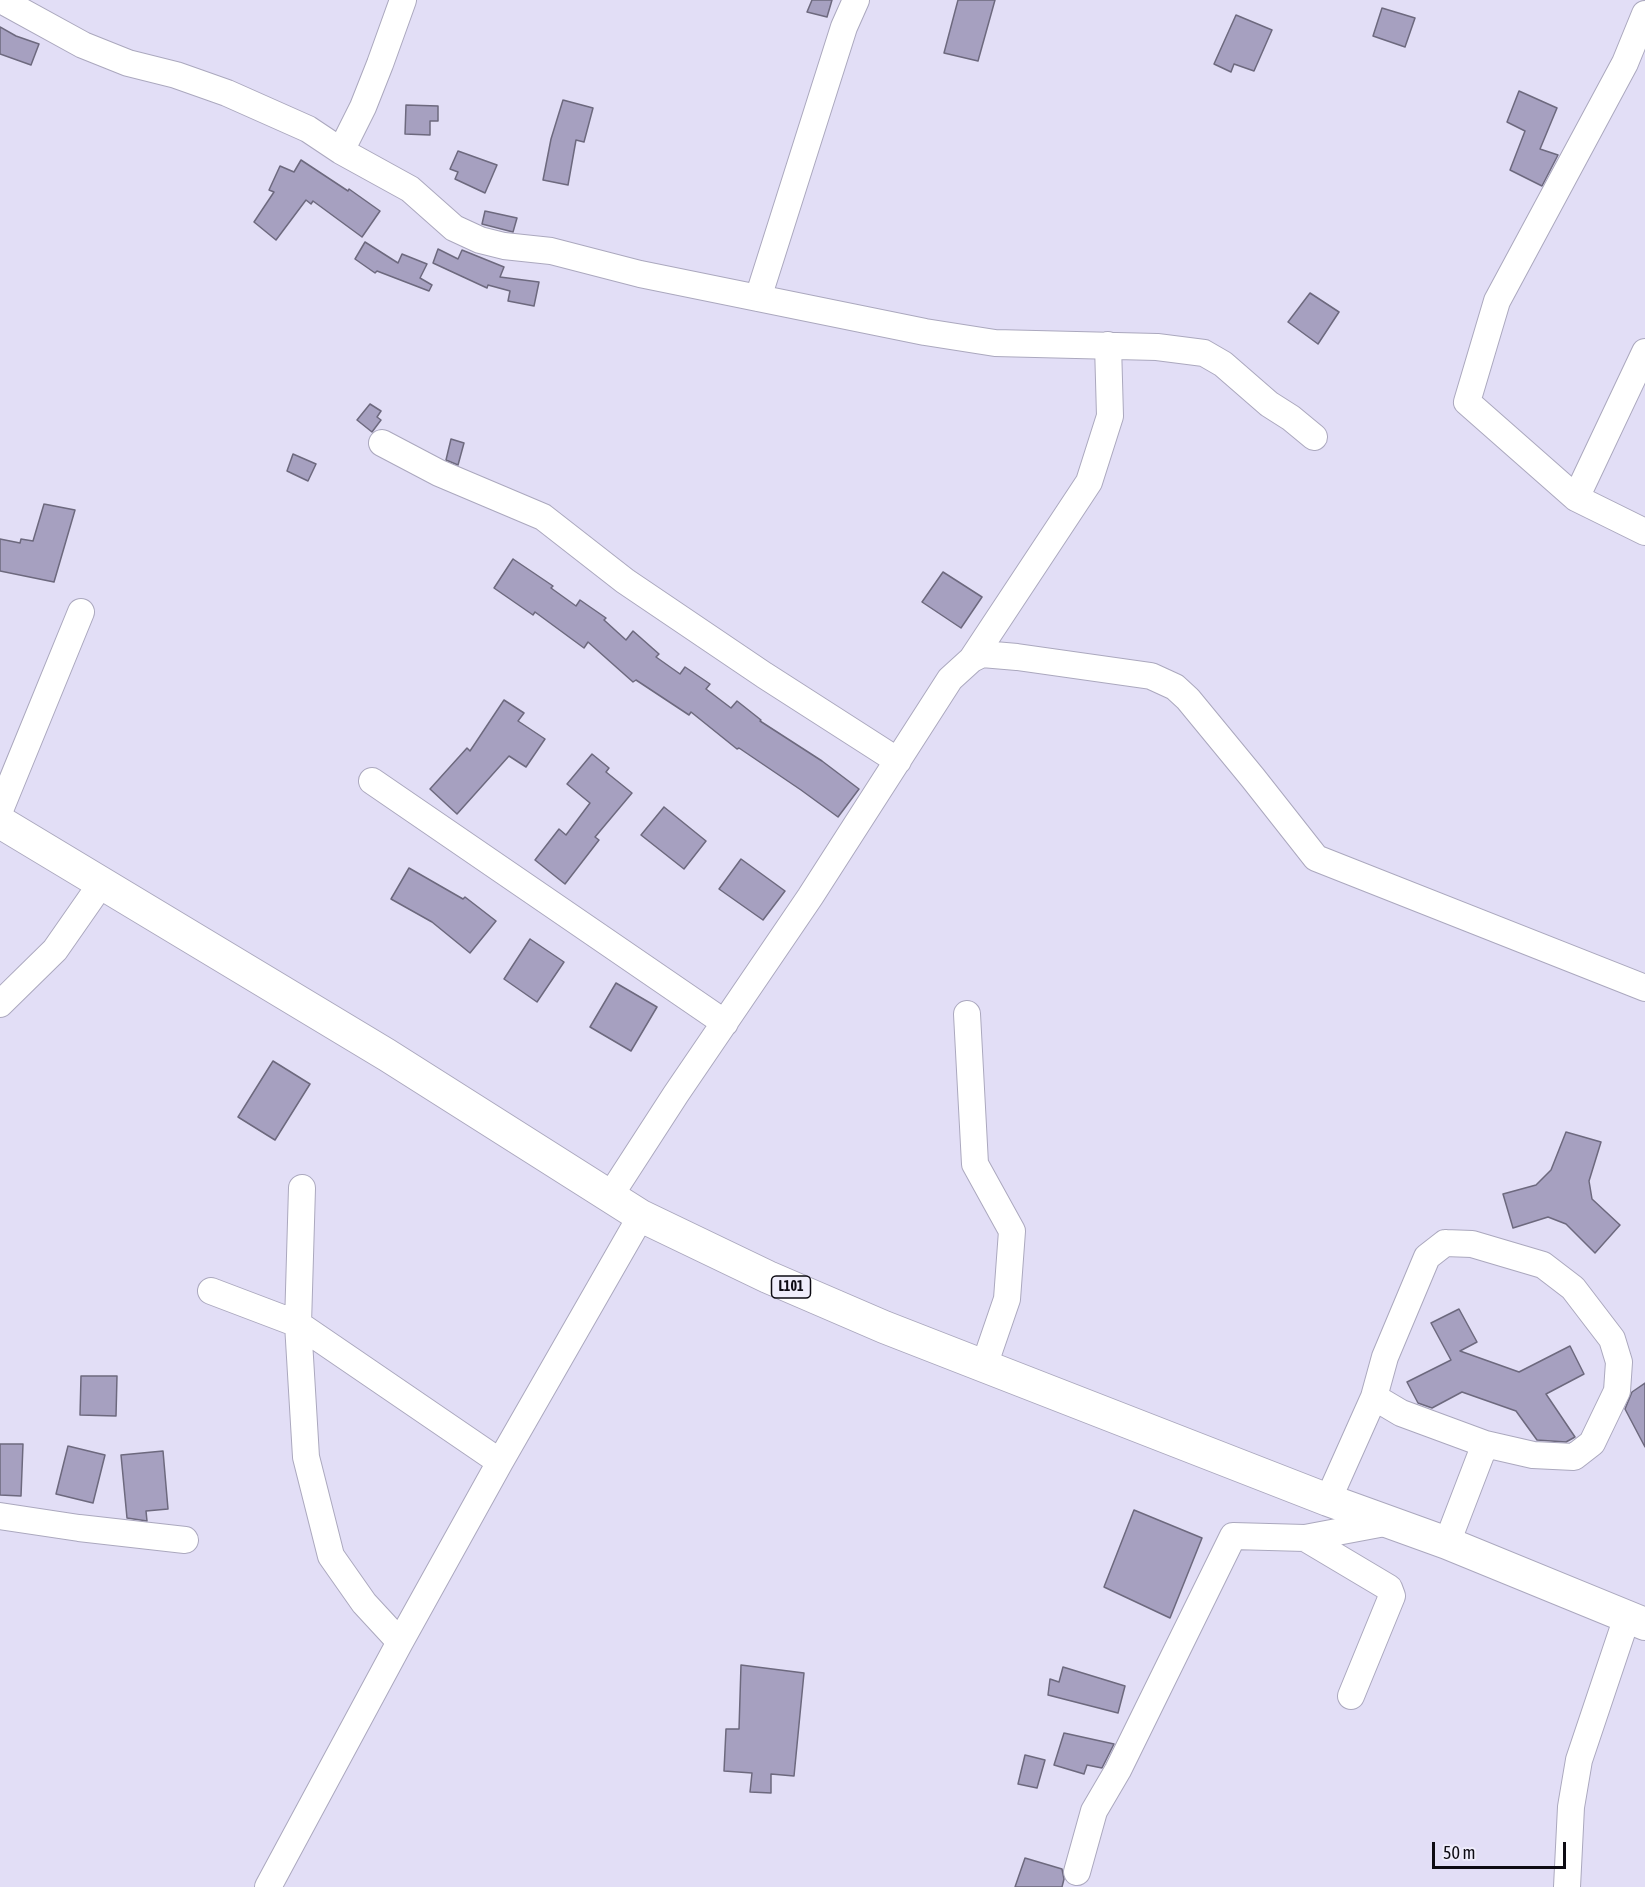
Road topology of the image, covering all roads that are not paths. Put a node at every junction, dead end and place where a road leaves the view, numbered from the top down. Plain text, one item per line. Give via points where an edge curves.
1 (1, 0) edge
2 (403, 0) edge
3 (856, 0) edge
4 (1645, 14) edge
5 (341, 152) junction
6 (758, 298) junction
7 (1108, 345) junction
8 (1645, 352) edge
9 (1314, 437) dead end
10 (382, 443) dead end
11 (1576, 498) junction
12 (1645, 532) edge
13 (81, 612) dead end
14 (972, 659) junction
15 (898, 761) junction
16 (372, 781) dead end
17 (0, 810) edge
18 (0, 822) edge
19 (101, 884) junction
20 (1645, 988) edge
21 (0, 1004) edge
22 (967, 1014) dead end
23 (725, 1023) junction
24 (302, 1188) dead end
25 (609, 1196) junction
26 (641, 1216) junction
27 (211, 1291) dead end
28 (298, 1324) junction
29 (984, 1366) junction
30 (1374, 1397) junction
31 (1485, 1444) junction
32 (501, 1462) junction
33 (1328, 1500) junction
34 (0, 1516) edge
35 (1390, 1522) junction
36 (1305, 1538) junction
37 (185, 1540) dead end
38 (1447, 1543) junction
39 (1636, 1620) edge
40 (400, 1642) junction
41 (1351, 1696) dead end
42 (1077, 1872) dead end
43 (273, 1885) edge
44 (1567, 1887) edge

1 - 5 street via 83,45 227,93 308,129
2 - 5 street via 381,63
3 - 6 street
4 - 11 street via 1625,63 1497,301 1467,402
5 - 6 street via 410,189 454,228 480,240 551,251
6 - 7 street via 995,343
7 - 9 street via 1204,353
7 - 14 street via 1110,416 1089,482
8 - 11 street
10 - 15 street via 439,473 543,517 625,581
11 - 12 street
13 - 17 street
14 - 15 street via 950,680
14 - 20 street via 982,654 1028,659 1151,676 1175,687 1316,858
15 - 23 street
16 - 23 street
18 - 19 main road, L101
19 - 21 street via 55,950
19 - 25 main road, L101 via 387,1055
22 - 29 street via 975,1164 1012,1231 1007,1299
23 - 25 street
24 - 28 street
25 - 26 main road, L101
26 - 29 main road, L101 via 768,1277
26 - 32 street
27 - 28 street
28 - 32 street
28 - 40 street via 306,1456 331,1556 364,1603
29 - 33 main road, L101
30 - 31 street via 1401,1413
30 - 31 street via 1385,1357 1427,1257 1445,1243 1472,1244 1543,1265 1573,1288 1612,1339 1619,1362 1617,1390 1592,1443 1574,1457 1533,1455
30 - 33 street
31 - 38 street
32 - 40 street
33 - 35 main road, L101
34 - 37 street
35 - 36 street
35 - 38 main road, L101
36 - 41 street via 1389,1588 1392,1596
36 - 42 street via 1233,1536 1094,1811
38 - 39 main road, L101
39 - 44 street via 1579,1760 1571,1807
40 - 43 street

